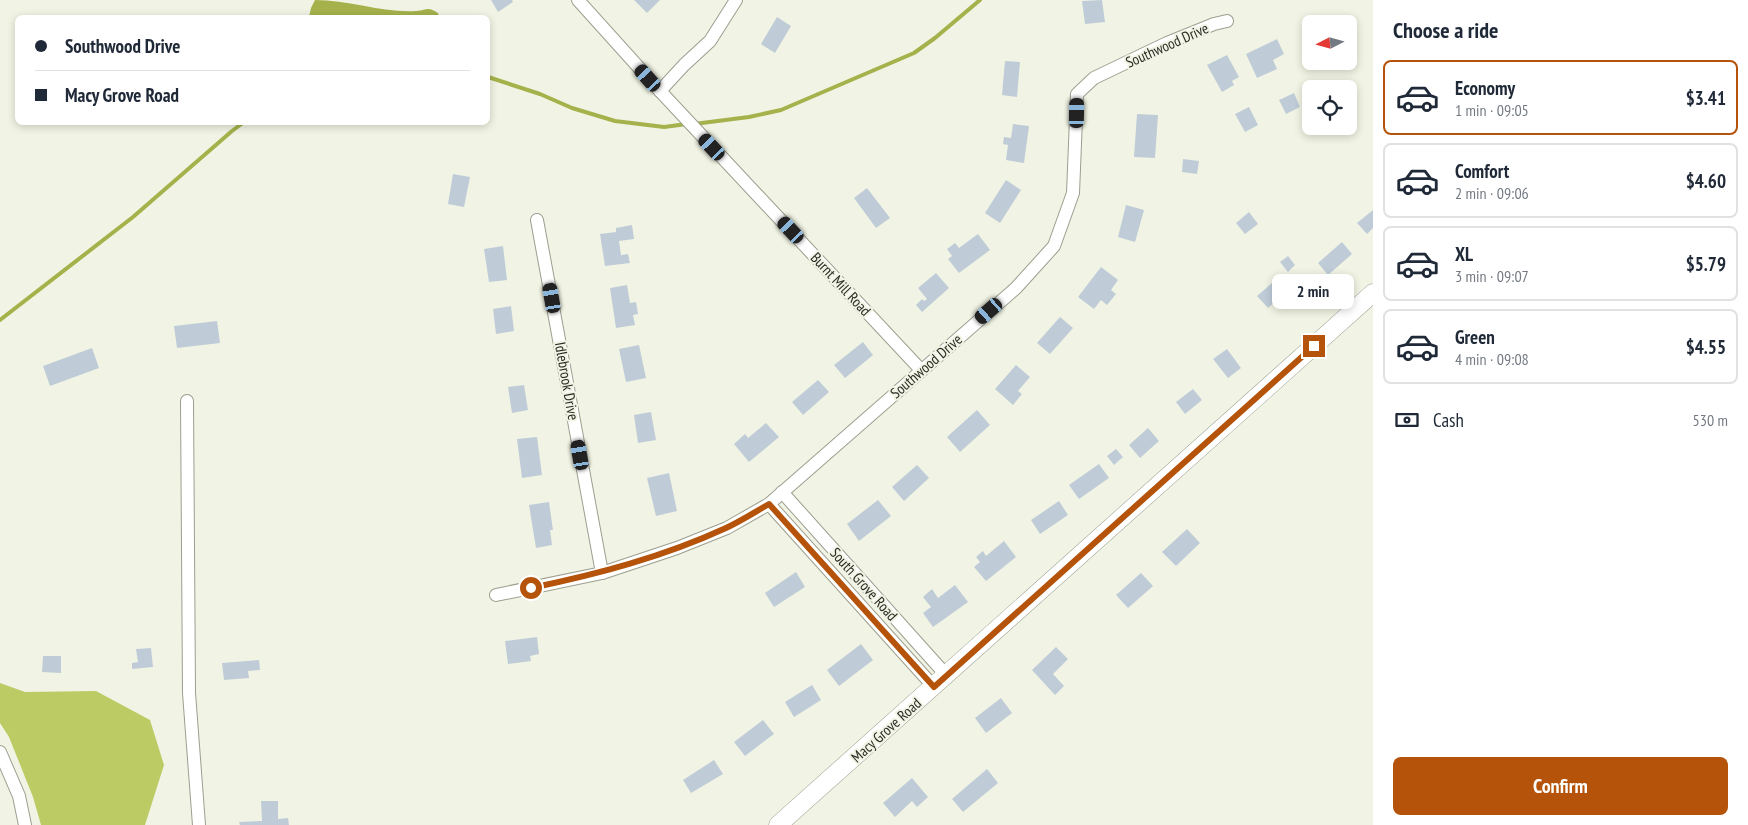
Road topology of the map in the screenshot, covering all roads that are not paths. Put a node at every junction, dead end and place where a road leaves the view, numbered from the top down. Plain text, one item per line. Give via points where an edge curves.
1 (578, 0) edge
2 (736, 0) edge
3 (1226, 21) dead end
4 (660, 92) junction
5 (537, 220) dead end
6 (1373, 293) edge
7 (921, 370) junction
8 (186, 401) dead end
9 (782, 492) junction
10 (769, 504) junction
11 (602, 573) junction
12 (496, 596) dead end
13 (940, 682) junction
14 (0, 752) edge
15 (25, 825) edge
16 (199, 825) edge
17 (778, 825) edge

1 - 4 street, Burnt Mill Road
2 - 4 street via 710,41
3 - 7 street, Southwood Drive via 1167,43 1094,78 1077,94 1074,193 1054,246 1016,288
4 - 7 street, Burnt Mill Road
5 - 11 street, Idlebrook Drive
6 - 13 main road, Macy Grove Road
7 - 9 street, Southwood Drive
8 - 16 street via 189,693
9 - 10 street, Southwood Drive
9 - 13 street, South Grove Road
10 - 11 street, Southwood Drive via 727,528
10 - 13 street, South Grove Road
11 - 12 street, Southwood Drive
13 - 17 main road, Macy Grove Road
14 - 15 street via 19,796

